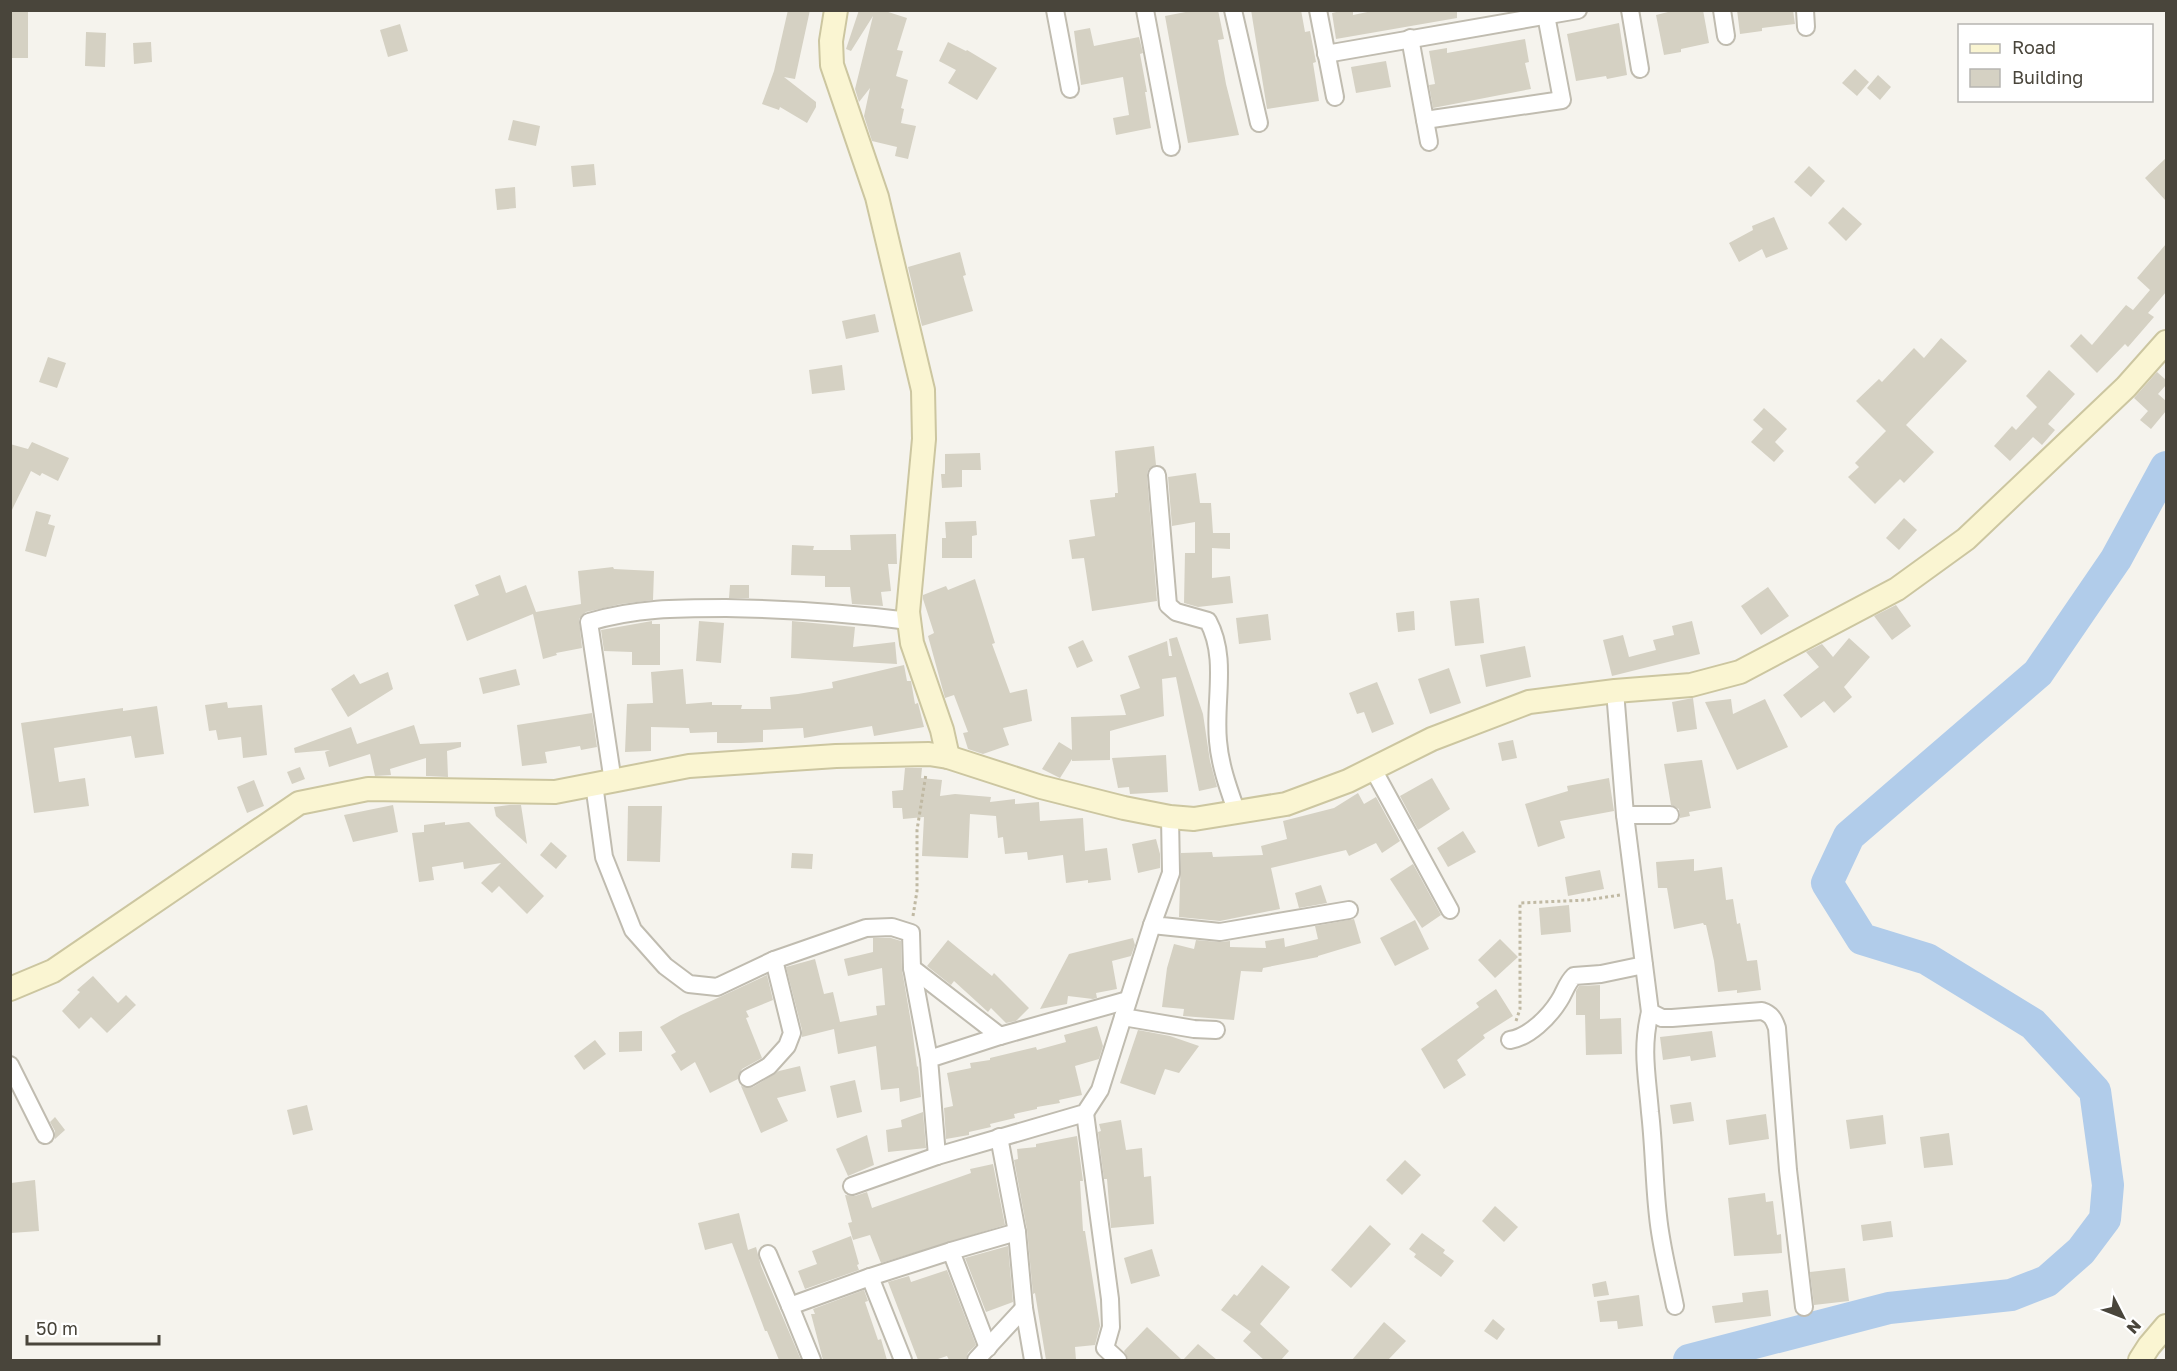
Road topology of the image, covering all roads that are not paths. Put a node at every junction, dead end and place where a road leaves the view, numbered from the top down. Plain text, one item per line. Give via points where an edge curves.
1 (836, 10) edge
2 (1145, 10) edge
3 (1233, 10) edge
4 (1318, 10) edge
5 (1578, 10) edge
6 (1630, 10) edge
7 (1722, 10) edge
8 (1056, 11) edge
9 (1545, 13) edge
10 (1726, 36) dead end
11 (1410, 39) junction
12 (1326, 54) junction
13 (1640, 69) dead end
14 (1070, 89) dead end
15 (1335, 97) dead end
16 (1425, 120) junction
17 (1259, 123) dead end
18 (1429, 142) dead end
19 (1171, 147) dead end
20 (2166, 342) edge
21 (1157, 476) dead end
22 (909, 621) junction
23 (1616, 691) junction
24 (939, 755) junction
25 (1373, 769) junction
26 (603, 783) junction
27 (1237, 813) junction
28 (1625, 815) junction
29 (1670, 815) dead end
30 (1170, 817) junction
31 (1349, 910) dead end
32 (1450, 910) dead end
33 (1152, 925) junction
34 (774, 960) junction
35 (1644, 965) junction
36 (912, 968) junction
37 (10, 989) edge
38 (1128, 1000) junction
39 (1650, 1012) junction
40 (1123, 1017) junction
41 (1216, 1030) dead end
42 (1000, 1036) junction
43 (1510, 1040) road end
44 (929, 1059) junction
45 (10, 1065) edge
46 (748, 1078) dead end
47 (1085, 1113) junction
48 (45, 1135) dead end
49 (999, 1137) junction
50 (938, 1156) junction
51 (852, 1186) dead end
52 (1017, 1232) junction
53 (951, 1251) junction
54 (768, 1254) dead end
55 (870, 1277) junction
56 (790, 1306) junction
57 (1675, 1306) dead end
58 (1804, 1307) dead end
59 (1024, 1308) junction
60 (2166, 1326) edge
61 (988, 1348) junction
62 (1099, 1354) edge
63 (812, 1360) edge
64 (903, 1360) edge
65 (976, 1360) edge
66 (1033, 1360) edge
67 (1118, 1360) edge
68 (2140, 1360) edge

1 - 22 street via 832,65 877,197 923,390 924,439
2 - 19 street
3 - 17 street
4 - 12 street
5 - 9 street
6 - 13 street
7 - 10 street
8 - 14 street
9 - 11 street
9 - 16 street via 1562,100
11 - 12 street
11 - 16 street
12 - 15 street
16 - 18 street
20 - 23 street via 2126,387 1966,539 1897,589 1740,672 1691,685
21 - 27 street via 1168,605 1176,612 1208,621 1219,657 1217,740
22 - 24 street via 912,643 942,730
22 - 26 street via 824,611 658,608 589,622
23 - 25 street via 1529,702 1432,739
23 - 28 street
24 - 26 street via 836,756 700,765
24 - 30 street via 1041,787
25 - 27 street via 1286,804
25 - 32 street
26 - 34 street via 604,857 633,930 664,966 689,984 717,987
26 - 37 street via 555,792 368,789 298,803 53,971
27 - 30 street via 1194,819
28 - 29 street
28 - 35 street
30 - 33 street via 1171,873
31 - 33 street via 1220,932
33 - 38 street
34 - 36 street via 866,928 892,927 911,933
34 - 46 street via 792,1033 787,1046 769,1066
35 - 39 street
35 - 43 street via 1574,976 1560,1000 1530,1032
36 - 42 street
36 - 44 street
38 - 40 street
38 - 42 street
39 - 57 street via 1644,1040 1644,1069 1658,1217
39 - 58 street via 1672,1018 1762,1011 1775,1022
40 - 41 street
40 - 47 street via 1100,1090
42 - 44 street
44 - 50 street
45 - 48 street
47 - 49 street
47 - 62 street via 1110,1299 1111,1327
49 - 50 street
49 - 52 street
50 - 51 street
52 - 53 street
52 - 59 street
53 - 55 street
53 - 61 street
54 - 56 street
55 - 56 street
55 - 64 street
56 - 63 street
59 - 61 street
59 - 66 street
60 - 68 street
61 - 65 street
62 - 67 street

